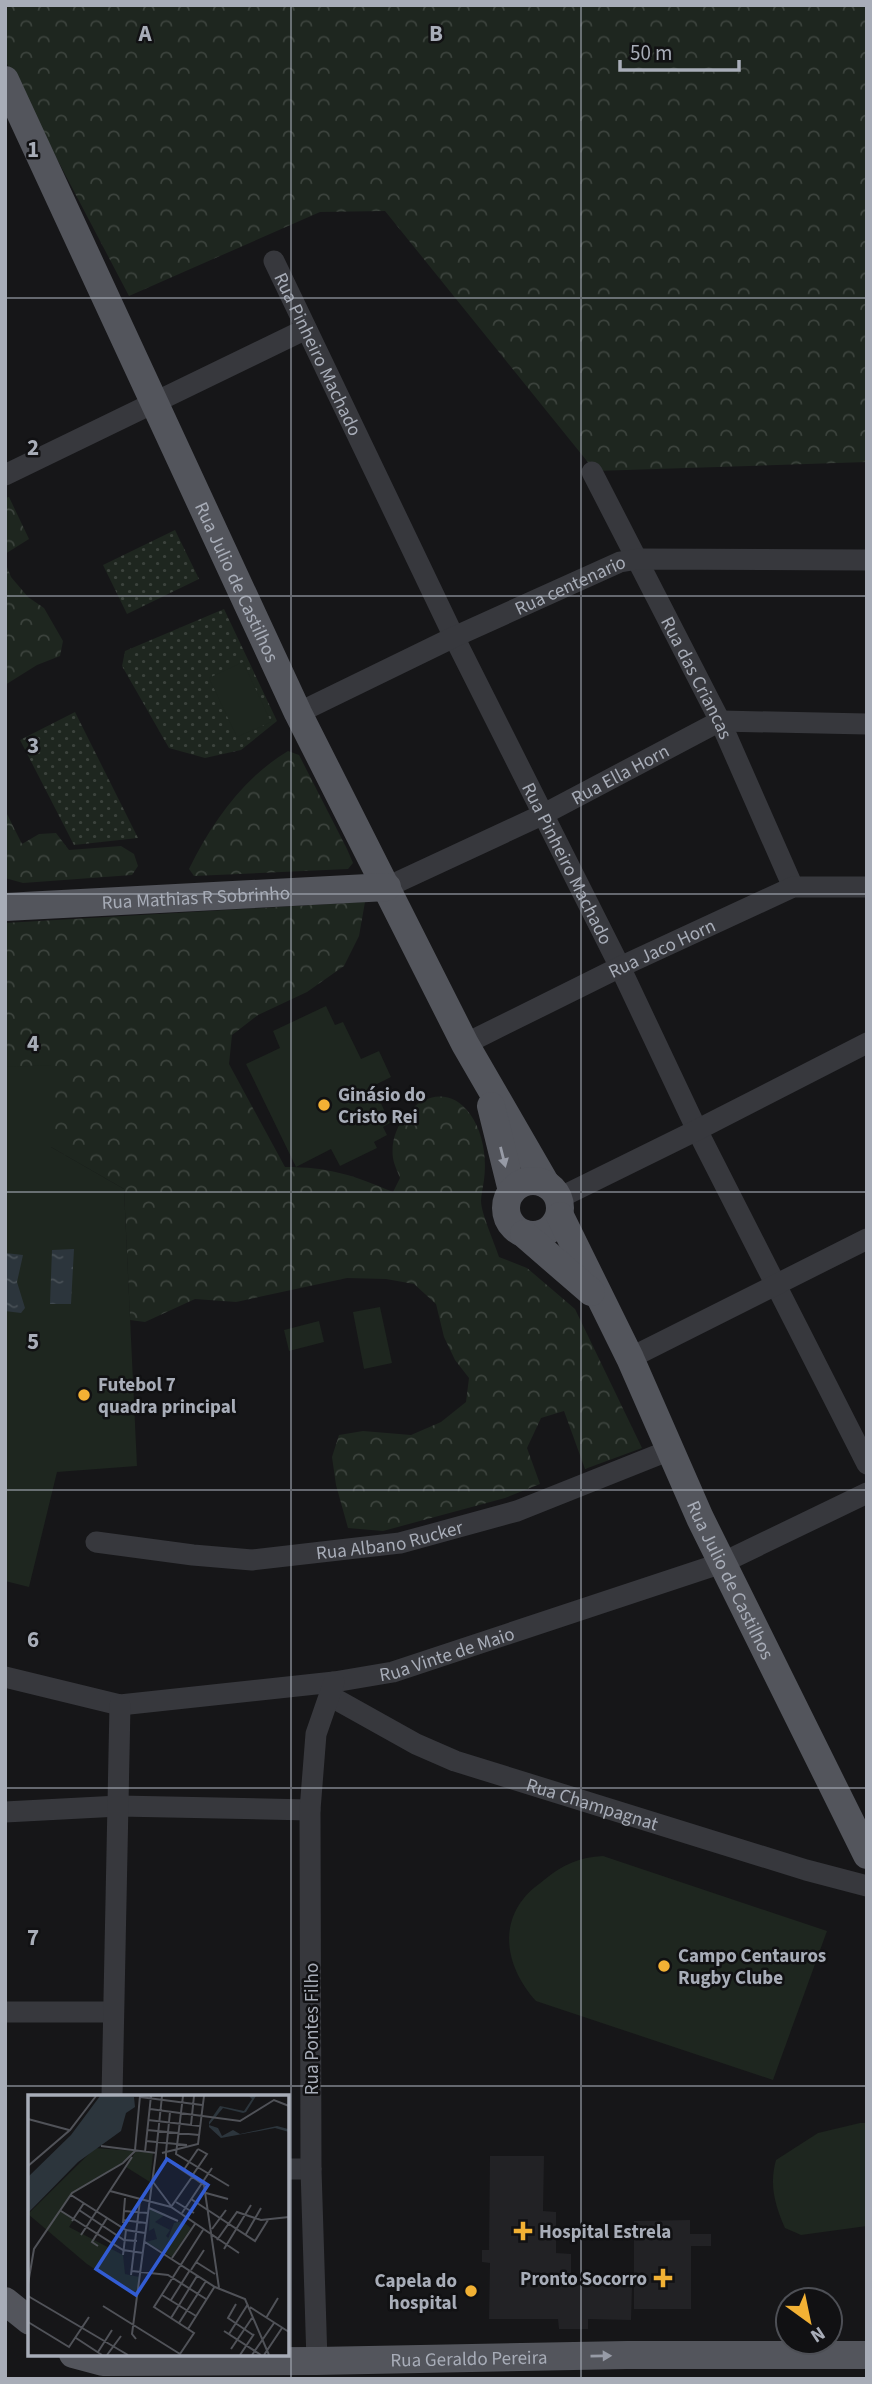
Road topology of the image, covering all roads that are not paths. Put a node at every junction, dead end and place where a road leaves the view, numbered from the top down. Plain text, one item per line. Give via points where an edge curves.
1 (5, 80) edge
2 (274, 261) dead end
3 (306, 329) junction
4 (154, 401) junction
5 (592, 472) dead end
6 (5, 475) edge
7 (638, 559) junction
8 (867, 560) edge
9 (454, 637) junction
10 (298, 713) junction
11 (720, 721) junction
12 (867, 724) edge
13 (544, 814) junction
14 (387, 887) junction
15 (793, 887) junction
16 (867, 887) edge
17 (5, 907) edge
18 (620, 967) junction
19 (867, 1043) edge
20 (466, 1044) junction
21 (483, 1076) junction
22 (696, 1130) junction
23 (512, 1191) junction
24 (555, 1199) junction
25 (524, 1234) junction
26 (867, 1240) edge
27 (776, 1284) junction
28 (601, 1301) junction
29 (630, 1358) junction
30 (670, 1450) junction
31 (867, 1464) edge
32 (867, 1493) edge
33 (96, 1542) dead end
34 (722, 1563) junction
35 (5, 1677) edge
36 (332, 1689) junction
37 (120, 1705) junction
38 (119, 1806) junction
39 (310, 1810) junction
40 (5, 1812) edge
41 (866, 1853) edge
42 (867, 1886) edge
43 (5, 2011) edge
44 (113, 2012) junction
45 (112, 2095) edge
46 (289, 2169) edge
47 (311, 2169) junction
48 (5, 2301) edge
49 (28, 2319) edge
50 (867, 2355) edge
51 (78, 2356) edge
52 (103, 2365) edge
53 (508, 2369) edge
54 (317, 2370) edge

1 - 4 main road, Rua Julio de Castilhos
2 - 3 street, Rua Pinheiro Machado
3 - 4 street
3 - 9 street, Rua Pinheiro Machado
4 - 6 street
4 - 10 main road, Rua Julio de Castilhos
5 - 7 street, Rua das Criancas
7 - 8 street, Rua centenario
7 - 9 street, Rua centenario via 620,562
7 - 11 street, Rua das Criancas
9 - 10 street, Rua centenario
9 - 13 street, Rua Pinheiro Machado
10 - 14 main road, Rua Julio de Castilhos
11 - 12 street, Rua Ella Horn
11 - 13 street, Rua Ella Horn
11 - 15 street, Rua das Criancas
13 - 14 street, Rua Ella Horn
13 - 18 street, Rua Pinheiro Machado
14 - 17 main road, Rua Mathias R Sobrinho
14 - 20 main road, Rua Julio de Castilhos
15 - 16 street, Rua Jaco Horn
15 - 18 street, Rua Jaco Horn
18 - 20 street, Rua Jaco Horn
18 - 22 street, Rua Pinheiro Machado
19 - 22 street
20 - 21 main road, Rua Julio de Castilhos
21 -> 23 main road, Rua Julio de Castilhos
21 - 24 main road, Rua Julio de Castilhos
22 - 24 street
22 - 27 street, Rua Pinheiro Machado
23 - 24 main road via 527,1181
23 - 25 main road via 507,1216
24 - 25 main road via 555,1225 541,1235
24 - 28 main road, Rua Julio de Castilhos
25 - 28 main road, Rua Julio de Castilhos
26 - 27 street
27 - 29 street
27 - 31 street, Rua Pinheiro Machado
28 - 29 main road, Rua Julio de Castilhos
29 - 30 main road, Rua Julio de Castilhos
30 - 33 street, Rua Albano Rucker via 517,1511 400,1543 251,1560
30 - 34 main road, Rua Julio de Castilhos
32 - 34 street, Rua Vinte de Maio
34 - 36 street, Rua Vinte de Maio
34 - 41 main road, Rua Julio de Castilhos
35 - 37 street, Rua Vinte de Maio
36 - 37 street, Rua Vinte de Maio
36 - 39 street, Rua Pontes Filho via 316,1734
36 - 42 street, Rua Champagnat via 416,1744 455,1761
37 - 38 street
38 - 39 street
38 - 40 street
38 - 44 street
39 - 47 street, Rua Pontes Filho
43 - 44 street
44 - 45 street
46 - 47 street
47 - 54 street, Rua Pontes Filho
48 - 49 main road
53 -> 50 main road, Rua Geraldo Pereira via 627,2354
51 - 52 main road, Rua Geraldo Pereira
52 - 54 main road, Rua Geraldo Pereira
53 - 54 main road, Rua Geraldo Pereira

